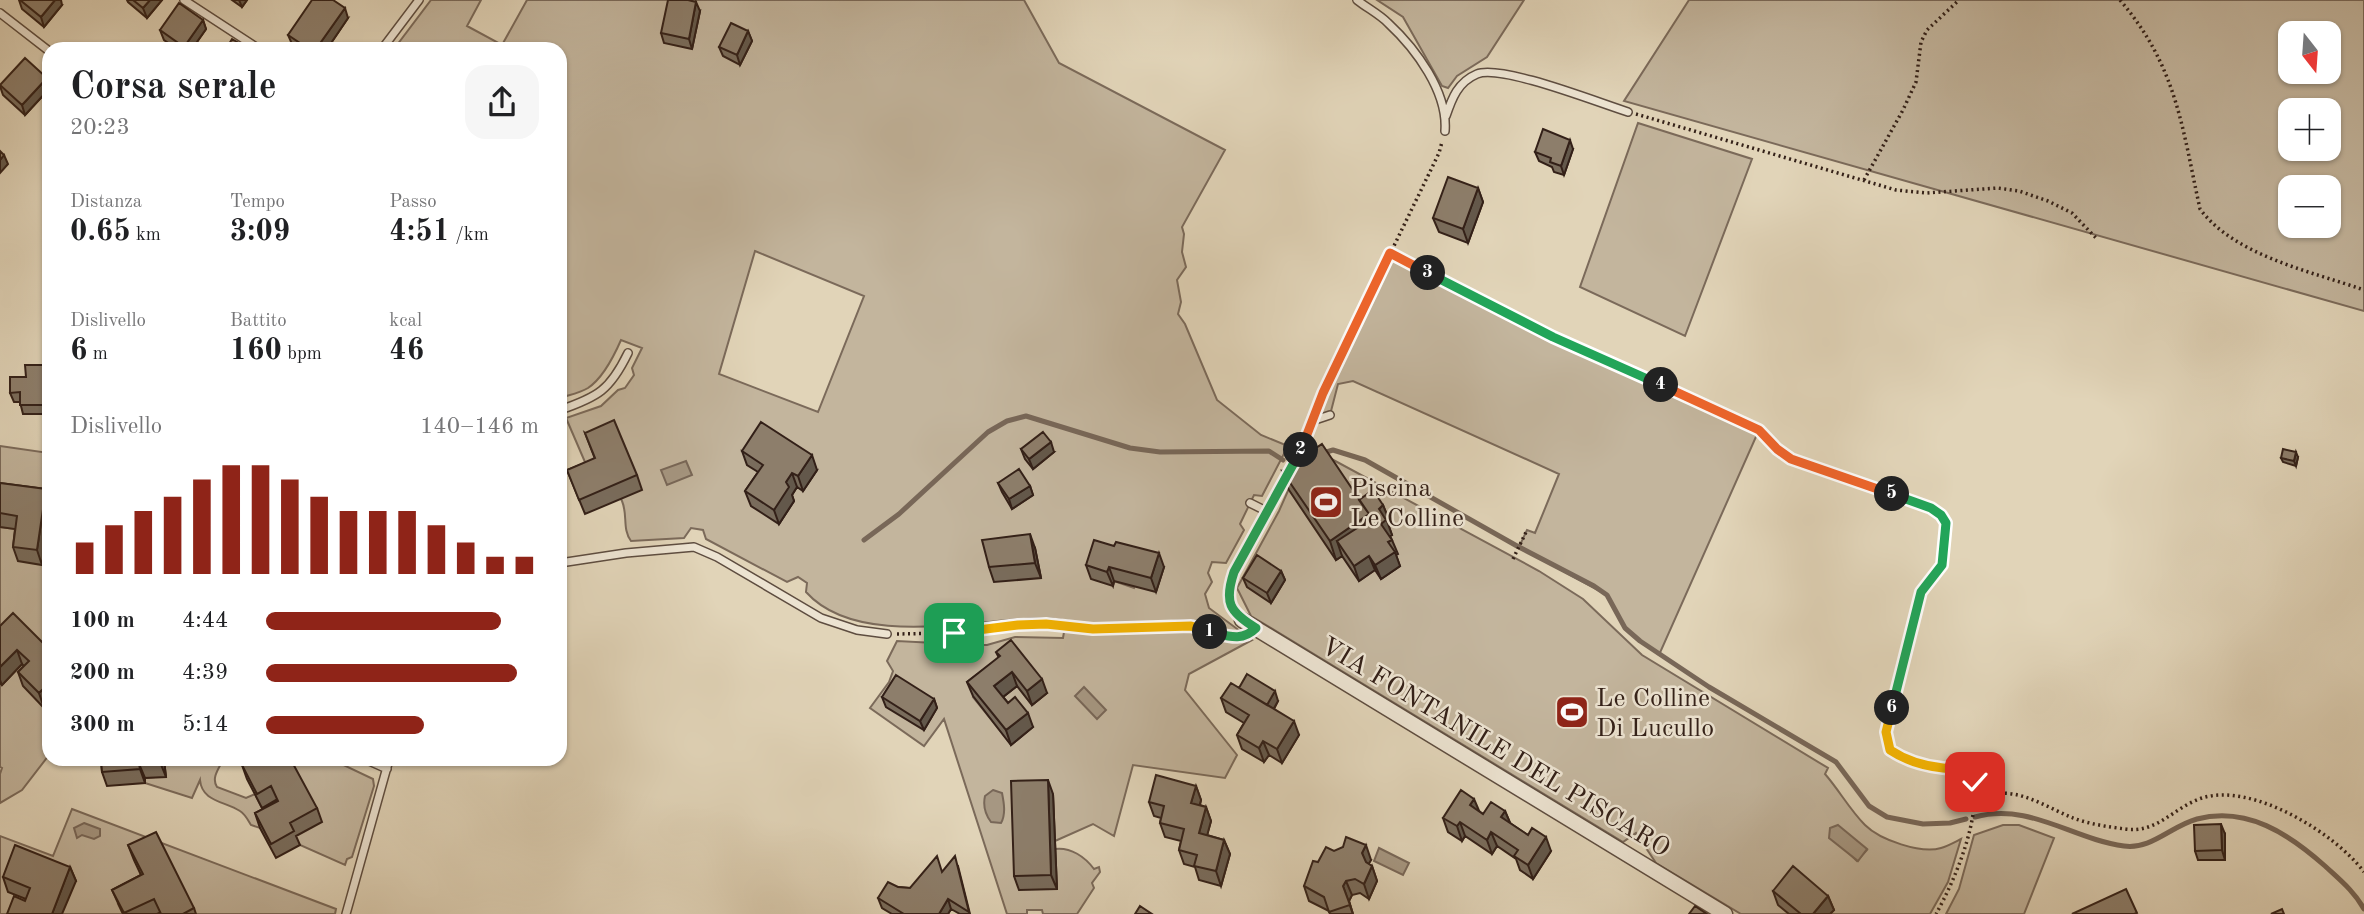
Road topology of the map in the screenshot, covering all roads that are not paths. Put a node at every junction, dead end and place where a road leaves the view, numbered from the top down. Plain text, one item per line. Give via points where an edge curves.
1 (184, 0) edge
2 (419, 0) edge
3 (1357, 0) edge
4 (0, 13) edge
5 (248, 42) edge
6 (387, 42) edge
7 (42, 46) edge
8 (1628, 112) road end
9 (1446, 116) junction
10 (1445, 131) road end
11 (628, 353) dead end
12 (1323, 393) road end
13 (567, 408) edge
14 (1329, 415) dead end
15 (1312, 421) junction
16 (1250, 503) dead end
17 (1268, 512) junction
18 (567, 563) edge
19 (1242, 620) joint
20 (887, 634) road end
21 (382, 766) edge
22 (387, 768) joint
23 (346, 914) edge
24 (1725, 914) edge

1 - 5 lane
2 - 6 lane
3 - 9 lane via 1388,23 1419,59
4 - 7 lane
8 - 9 lane via 1516,76 1487,72 1461,85
9 - 10 lane
11 - 13 lane via 601,394
12 - 15 lane
14 - 15 lane
15 - 17 lane
16 - 17 lane
17 - 19 lane via 1227,593
18 - 20 lane via 694,547 821,618
19 - 24 street, VIA FONTANILE DEL PISCARO
21 - 22 lane
22 - 23 lane

